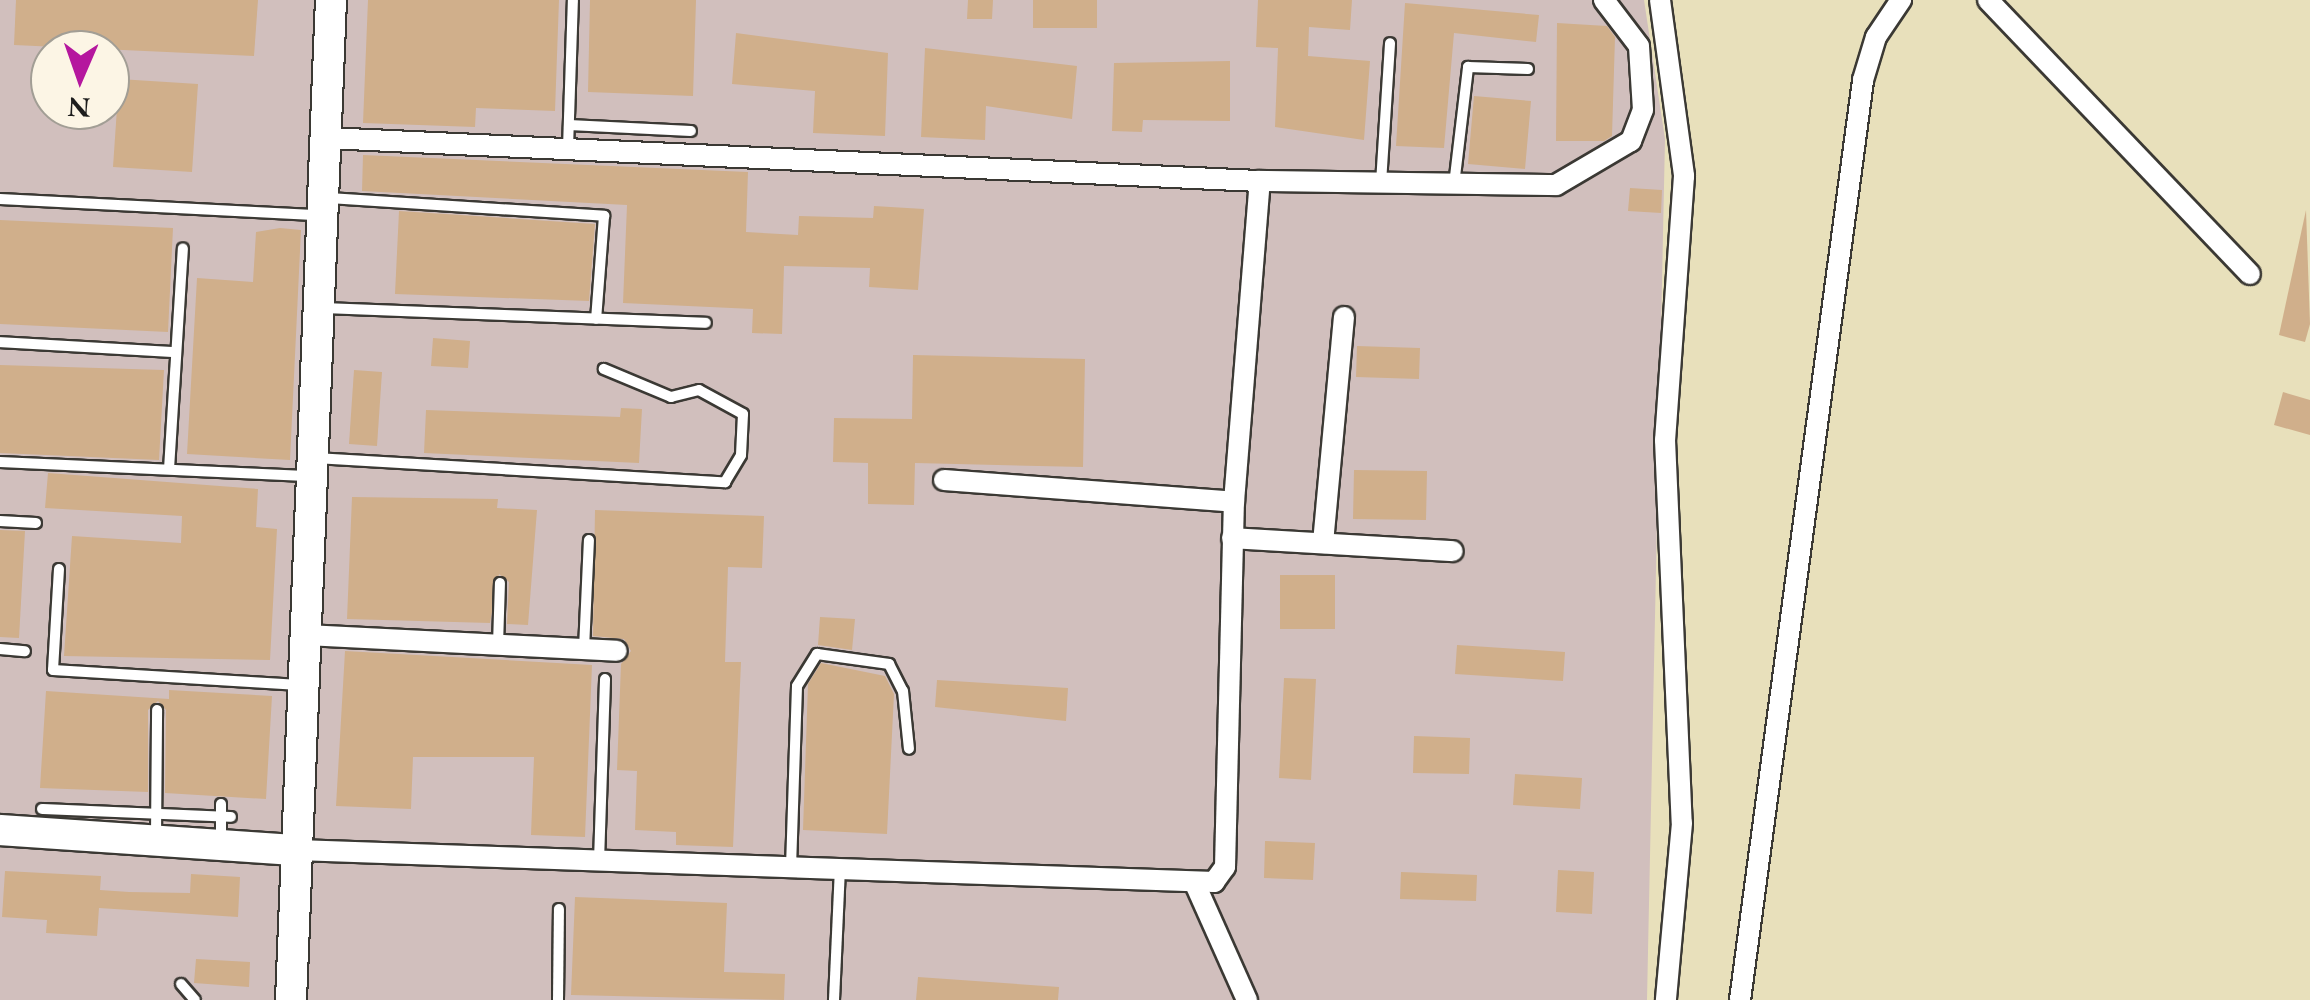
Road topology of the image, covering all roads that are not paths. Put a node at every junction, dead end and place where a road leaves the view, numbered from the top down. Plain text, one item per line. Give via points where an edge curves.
1 (331, 0) edge
2 (573, 0) edge
3 (1604, 0) edge
4 (1660, 0) edge
5 (1901, 0) edge
6 (1988, 0) edge
7 (1669, 37) junction
8 (1390, 44) dead end
9 (1639, 46) junction
10 (1528, 69) dead end
11 (569, 125) junction
12 (691, 131) dead end
13 (326, 138) junction
14 (568, 149) junction
15 (1260, 182) junction
16 (1381, 184) junction
17 (1454, 186) junction
18 (0, 198) edge
19 (323, 207) junction
20 (183, 248) dead end
21 (2250, 274) dead end
22 (318, 308) junction
23 (1344, 317) dead end
24 (596, 319) junction
25 (706, 324) dead end
26 (0, 342) edge
27 (176, 352) junction
28 (604, 369) dead end
29 (0, 462) edge
30 (312, 467) junction
31 (169, 470) junction
32 (944, 480) dead end
33 (1234, 502) junction
34 (0, 521) edge
35 (36, 523) dead end
36 (1232, 538) junction
37 (588, 540) dead end
38 (1323, 543) junction
39 (1453, 551) dead end
40 (60, 569) dead end
41 (500, 583) dead end
42 (306, 635) junction
43 (498, 646) junction
44 (0, 649) edge
45 (25, 650) dead end
46 (584, 650) junction
47 (617, 652) dead end
48 (604, 678) dead end
49 (304, 685) junction
50 (158, 710) dead end
51 (910, 749) dead end
52 (42, 795) dead end
53 (42, 821) junction
54 (157, 827) junction
55 (0, 830) edge
56 (297, 850) junction
57 (599, 861) junction
58 (791, 868) junction
59 (840, 870) junction
60 (1196, 886) junction
61 (559, 909) dead end
62 (181, 984) dead end
63 (195, 1000) edge
64 (291, 1000) edge
65 (558, 1000) edge
66 (834, 1000) edge
67 (1247, 1000) edge
68 (1666, 1000) edge
69 (1740, 1000) edge

1 - 13 street
2 - 11 lane
3 - 9 street
4 - 7 street
5 - 69 street via 1876,37 1863,80
6 - 21 street
7 - 9 street
7 - 68 street via 1684,176 1665,440 1682,823
8 - 16 lane
9 - 17 street via 1643,110 1630,141 1602,163 1556,185
10 - 17 lane via 1468,67
11 - 12 lane
11 - 14 lane
13 - 14 street
13 - 19 street
14 - 15 street
15 - 16 street
15 - 33 street
16 - 17 street
18 - 19 lane
19 - 22 street
19 - 24 lane via 604,216
20 - 27 lane
22 - 24 lane
22 - 30 street
23 - 38 street
24 - 25 lane
26 - 27 lane
27 - 31 lane
28 - 30 lane via 671,397 698,390 743,414 741,454 726,482
29 - 31 lane
30 - 31 lane
30 - 42 street
32 - 33 street
33 - 36 street
34 - 35 lane
36 - 38 street
36 - 60 street via 1225,866
37 - 46 lane
38 - 39 street
40 - 49 lane via 54,670
41 - 43 lane
42 - 43 street
42 - 49 street
43 - 46 street
44 - 45 lane
46 - 47 street
48 - 57 lane
49 - 56 street
50 - 54 lane
51 - 58 lane via 903,691 889,664 817,654 796,686
52 - 53 lane
53 - 54 street
53 - 55 street
54 - 56 street via 224,821
56 - 57 street
56 - 64 street
57 - 58 street
58 - 59 street
59 - 60 street
59 - 66 lane
60 - 67 street
61 - 65 lane
62 - 63 lane

